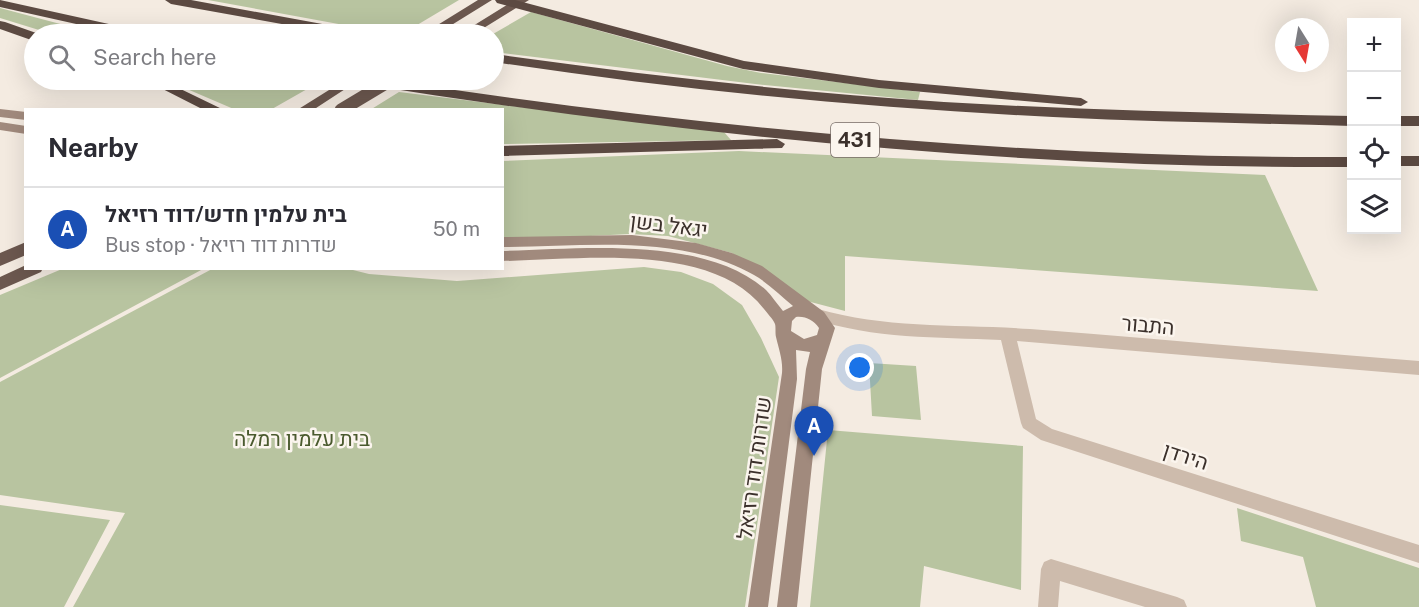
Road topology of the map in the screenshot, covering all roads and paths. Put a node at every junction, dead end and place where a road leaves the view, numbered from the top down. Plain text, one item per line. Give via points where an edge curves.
1 (171, 0) edge
2 (486, 0) edge
3 (501, 0) edge
4 (559, 1) edge
5 (520, 2) edge
6 (0, 3) edge
7 (92, 24) edge
8 (301, 24) edge
9 (446, 24) edge
10 (483, 24) edge
11 (0, 25) edge
12 (24, 33) edge
13 (628, 34) junction
14 (504, 59) edge
15 (336, 90) edge
16 (374, 90) edge
17 (426, 90) edge
18 (180, 91) joint
19 (198, 108) edge
20 (213, 108) edge
21 (306, 108) edge
22 (344, 108) edge
23 (0, 113) edge
24 (24, 116) edge
25 (1331, 120) junction
26 (1347, 121) edge
27 (1401, 121) edge
28 (1419, 121) edge
29 (0, 126) edge
30 (24, 130) edge
31 (504, 151) edge
32 (1082, 157) junction
33 (1401, 161) edge
34 (1419, 161) edge
35 (1347, 162) edge
36 (504, 242) edge
37 (24, 249) edge
38 (504, 256) edge
39 (0, 260) edge
40 (31, 270) edge
41 (0, 284) edge
42 (815, 314) junction
43 (872, 327) junction
44 (784, 329) junction
45 (1007, 334) junction
46 (823, 339) junction
47 (1419, 368) edge
48 (1419, 554) edge
49 (758, 607) edge
50 (787, 607) edge
51 (1048, 607) edge
52 (1177, 607) edge

1 - 8 highway
2 - 9 highway
3 - 5 highway
4 - 13 highway via 582,21
5 - 10 highway
5 - 13 highway
6 - 7 highway
11 - 12 highway
13 - 25 highway via 743,65 821,77 1044,99
14 - 25 highway, 431 via 909,104 1063,113
15 - 21 highway
16 - 22 highway, bridge
17 - 32 highway, 431 via 807,137
18 - 19 highway
18 - 20 highway
23 - 24 main road
25 - 26 highway, 431
27 - 28 highway
29 - 30 main road
31 - 32 highway via 800,144
32 - 35 highway, 431
33 - 34 highway
36 - 42 main road, יגאל בשן via 643,240 692,247 758,271
37 - 39 highway
38 - 44 main road, יגאל בשן via 641,254 686,260 747,283 772,304
40 - 41 highway
42 - 43 street, התבור
42 - 44 main road via 797,311 791,314
42 - 46 main road via 827,328
43 - 45 street, התבור
43 - 46 street, התבור
44 - 46 main road via 789,340 802,346
44 - 49 main road, שדרות דוד רזיאל via 790,357 789,382
45 - 47 street, התבור
45 - 48 street, הירדן via 1029,423 1047,435
46 - 50 main road via 814,369
51 - 52 street via 1051,570

